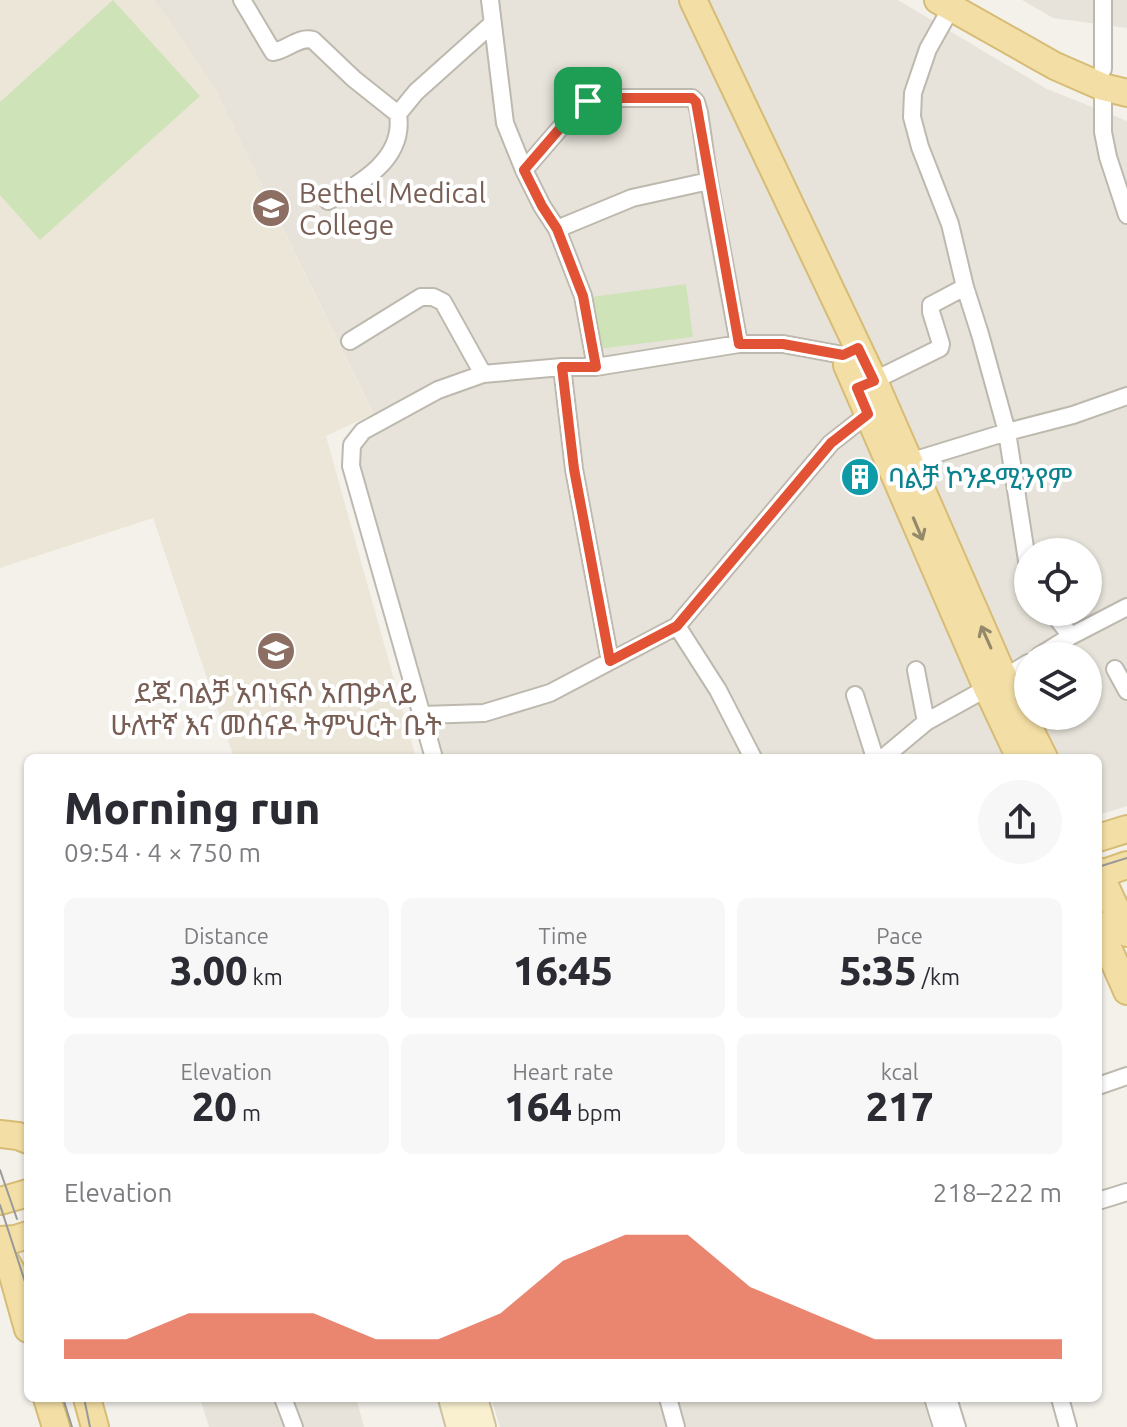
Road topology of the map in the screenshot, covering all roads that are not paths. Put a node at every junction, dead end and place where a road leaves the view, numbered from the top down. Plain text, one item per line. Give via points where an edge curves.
1 (242, 0) edge
2 (490, 0) edge
3 (675, 0) edge
4 (693, 0) edge
5 (1103, 0) edge
6 (955, 3) edge
7 (493, 23) junction
8 (1115, 82) edge
9 (398, 114) junction
10 (524, 170) junction
11 (709, 181) junction
12 (328, 201) dead end
13 (1127, 215) edge
14 (557, 229) junction
15 (965, 287) junction
16 (350, 341) dead end
17 (739, 344) junction
18 (850, 352) junction
19 (562, 367) junction
20 (596, 367) junction
21 (483, 374) junction
22 (866, 385) junction
23 (1127, 396) edge
24 (868, 414) junction
25 (1007, 432) junction
26 (909, 462) junction
27 (1023, 538) edge
28 (1127, 607) edge
29 (677, 626) junction
30 (1063, 626) edge
31 (1071, 636) junction
32 (1061, 642) edge
33 (610, 661) junction
34 (1115, 669) dead end
35 (916, 670) dead end
36 (1014, 671) edge
37 (995, 683) junction
38 (1127, 691) edge
39 (855, 695) dead end
40 (422, 715) junction
41 (926, 722) junction
42 (433, 754) edge
43 (751, 754) edge
44 (874, 754) edge
45 (888, 754) edge
46 (1019, 754) edge
47 (1041, 754) edge
48 (1102, 818) edge
49 (1127, 826) edge
50 (1102, 836) edge
51 (1127, 865) edge
52 (1102, 873) edge
53 (1102, 880) edge
54 (1127, 933) edge
55 (1102, 934) edge
56 (1127, 991) edge
57 (1127, 1076) edge
58 (1102, 1085) edge
59 (0, 1115) edge
60 (15, 1137) edge
61 (24, 1176) edge
62 (0, 1183) edge
63 (1127, 1192) edge
64 (24, 1194) edge
65 (1102, 1200) edge
66 (0, 1201) edge
67 (24, 1236) edge
68 (0, 1240) edge
69 (0, 1251) edge
70 (24, 1315) edge
71 (48, 1402) edge
72 (88, 1402) edge
73 (285, 1402) edge
74 (452, 1402) edge
75 (476, 1402) edge
76 (669, 1402) edge
77 (934, 1402) edge
78 (949, 1402) edge
79 (1061, 1402) edge
80 (56, 1427) edge
81 (95, 1427) edge
82 (294, 1427) edge
83 (459, 1427) edge
84 (483, 1427) edge
85 (676, 1427) edge
86 (942, 1427) edge
87 (957, 1427) edge
88 (1068, 1427) edge

1 - 9 street via 273,52 313,40
2 - 7 street
3 - 18 main road
4 - 18 main road
5 - 8 street
6 - 8 main road via 1050,44
6 - 15 street via 928,49 913,93 912,117 950,224
7 - 9 street
7 - 10 street via 505,123
8 - 13 street via 1103,132
9 - 12 street via 398,137 390,154 363,181
10 - 11 street via 588,101 692,98 699,112
10 - 14 street
11 - 14 street via 632,198
11 - 17 street
14 - 20 street via 583,296
15 - 22 street via 931,305 940,348
15 - 25 street
16 - 21 street via 421,297 433,297 443,302
17 - 18 street
17 - 20 street
18 - 22 main road
19 - 20 street
19 - 21 street
19 - 33 street via 574,469
21 - 40 street via 438,390 363,431 352,445 351,466
22 - 24 main road
22 - 26 main road
23 - 25 street
24 - 29 street via 831,443
24 -> 37 main road
25 - 26 street
25 - 27 street
37 -> 26 main road
28 - 31 street
29 - 33 street
29 - 43 street
30 - 31 street
31 - 32 street
33 - 40 street via 550,693 484,713
34 - 38 street
35 - 41 street
36 - 37 street
37 - 41 street
37 - 46 main road
37 - 47 main road
39 - 44 street
40 - 42 street
41 - 45 street
48 - 49 main road
49 - 50 main road
51 - 52 main road
53 - 54 main road
55 - 56 main road
57 - 58 street
59 - 60 main road
61 - 62 main road
63 - 65 street
64 - 66 main road
67 - 68 main road
69 - 70 main road
71 - 80 main road
72 - 81 main road
73 - 82 street
74 - 83 street
75 - 84 street
76 - 85 street
77 - 86 street
78 - 87 street
79 - 88 street

